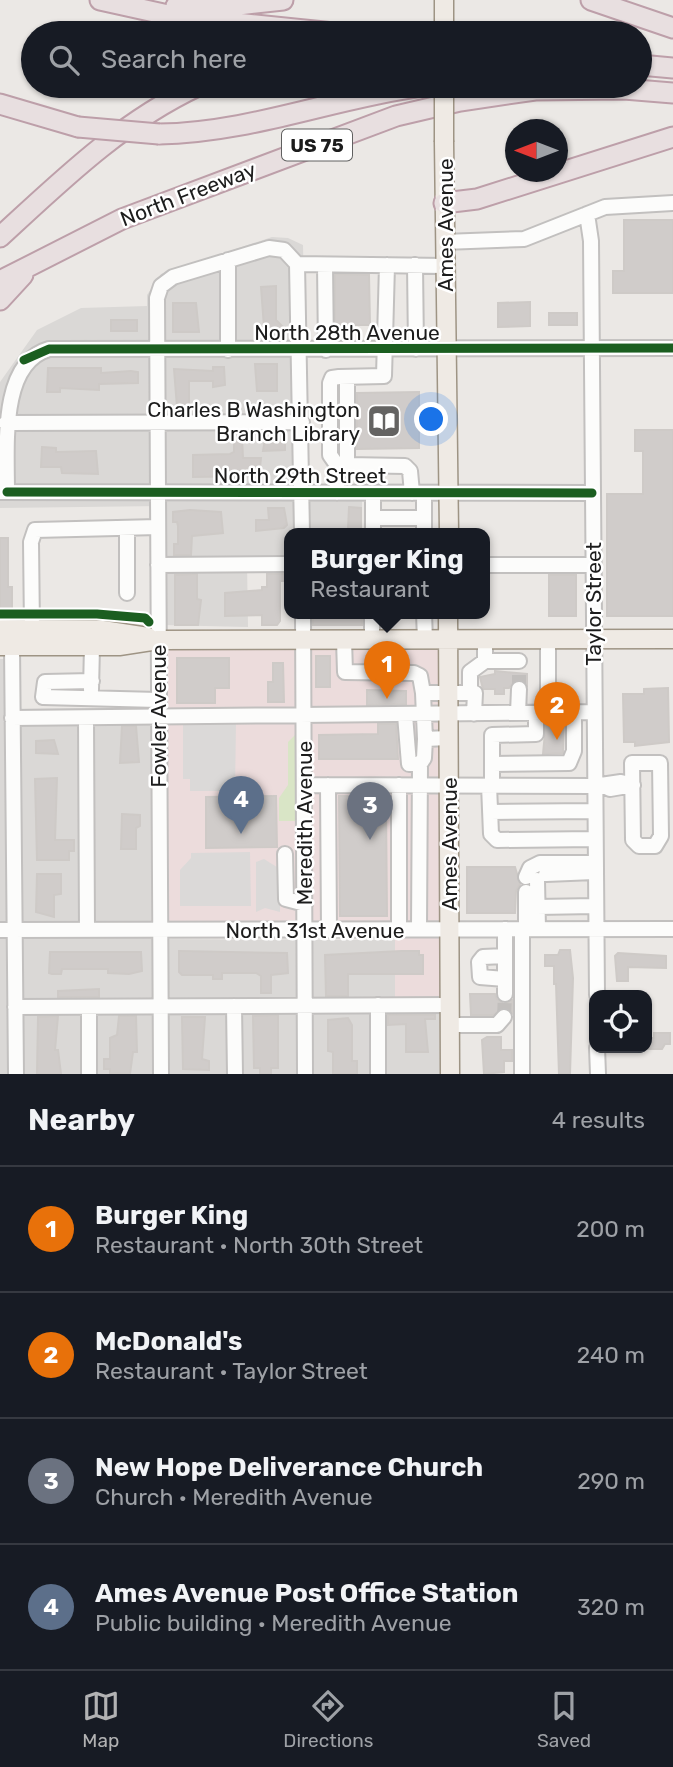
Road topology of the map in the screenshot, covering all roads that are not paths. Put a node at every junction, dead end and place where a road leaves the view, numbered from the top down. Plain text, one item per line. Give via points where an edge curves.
1 (100, 0) edge
2 (133, 0) edge
3 (283, 0) edge
4 (591, 0) edge
5 (208, 21) edge
6 (673, 28) edge
7 (652, 66) edge
8 (673, 68) edge
9 (652, 91) edge
10 (673, 93) edge
11 (174, 98) edge
12 (356, 98) edge
13 (444, 98) edge
14 (485, 98) edge
15 (0, 104) edge
16 (673, 136) edge
17 (444, 203) junction
18 (673, 203) edge
19 (587, 214) junction
20 (0, 237) edge
21 (444, 242) junction
22 (228, 260) junction
23 (297, 264) junction
24 (325, 265) junction
25 (387, 265) junction
26 (415, 265) junction
27 (445, 266) junction
28 (28, 268) junction
29 (0, 281) edge
30 (0, 300) edge
31 (591, 348) junction
32 (673, 348) edge
33 (157, 349) junction
34 (416, 349) junction
35 (446, 349) junction
36 (228, 350) junction
37 (332, 350) junction
38 (385, 350) junction
39 (300, 351) junction
40 (343, 377) junction
41 (6, 422) junction
42 (302, 422) junction
43 (157, 423) junction
44 (342, 465) junction
45 (4, 492) edge
46 (158, 492) junction
47 (302, 493) junction
48 (337, 493) junction
49 (373, 493) junction
50 (418, 493) junction
51 (449, 493) junction
52 (592, 493) junction
53 (373, 517) junction
54 (424, 525) edge
55 (158, 527) junction
56 (127, 528) junction
57 (302, 528) edge
58 (373, 528) edge
59 (449, 528) edge
60 (284, 564) edge
61 (158, 565) junction
62 (490, 565) edge
63 (593, 565) junction
64 (127, 593) dead end
65 (303, 619) edge
66 (372, 619) edge
67 (424, 619) edge
68 (449, 619) edge
69 (0, 629) edge
70 (32, 629) junction
71 (519, 639) junction
72 (548, 639) junction
73 (673, 639) edge
74 (158, 640) junction
75 (344, 640) junction
76 (372, 640) junction
77 (425, 640) junction
78 (449, 640) junction
79 (485, 640) junction
80 (593, 640) junction
81 (302, 641) junction
82 (6, 646) edge
83 (92, 646) junction
84 (485, 661) junction
85 (92, 681) junction
86 (423, 693) junction
87 (448, 693) junction
88 (91, 698) junction
89 (158, 700) junction
90 (473, 704) junction
91 (574, 712) junction
92 (594, 712) junction
93 (542, 713) junction
94 (422, 714) junction
95 (448, 714) junction
96 (405, 715) junction
97 (303, 716) junction
98 (158, 717) junction
99 (12, 718) junction
100 (86, 718) junction
101 (449, 738) junction
102 (414, 747) junction
103 (492, 764) junction
104 (304, 785) junction
105 (328, 785) junction
106 (399, 785) junction
107 (419, 785) junction
108 (449, 785) junction
109 (633, 785) junction
110 (490, 786) junction
111 (598, 786) junction
112 (573, 811) junction
113 (595, 811) junction
114 (490, 812) junction
115 (573, 839) junction
116 (595, 839) junction
117 (285, 854) dead end
118 (595, 867) junction
119 (304, 883) junction
120 (329, 883) junction
121 (534, 890) junction
122 (304, 904) junction
123 (595, 905) junction
124 (399, 929) junction
125 (419, 929) junction
126 (450, 929) junction
127 (505, 929) junction
128 (529, 929) junction
129 (596, 929) junction
130 (673, 929) edge
131 (7, 930) edge
132 (87, 930) junction
133 (159, 930) junction
134 (305, 930) junction
135 (329, 930) junction
136 (505, 956) junction
137 (597, 990) edge
138 (450, 1005) junction
139 (161, 1006) junction
140 (234, 1006) junction
141 (305, 1006) junction
142 (378, 1006) junction
143 (15, 1007) junction
144 (89, 1007) junction
145 (504, 1017) dead end
146 (450, 1025) junction
147 (597, 1053) edge
148 (16, 1074) edge
149 (89, 1074) edge
150 (161, 1074) edge
151 (235, 1074) edge
152 (305, 1074) edge
153 (378, 1074) edge
154 (450, 1074) edge
155 (522, 1074) edge
156 (597, 1074) edge

1 - 5 highway
2 - 3 highway via 209,7
4 - 6 highway
7 - 8 highway
9 - 10 highway, North Freeway / US 75
11 - 20 highway via 100,146
12 - 15 highway, bridge via 231,127 159,134 78,127
13 - 17 main road, Ames Avenue, bridge
14 - 28 highway, North Freeway / US 75 via 396,116 122,219
16 - 17 highway via 477,199
17 - 21 main road, Ames Avenue
18 - 19 street via 619,205
19 - 21 street via 524,239
19 - 31 street, Taylor Street
21 - 27 main road, Ames Avenue
22 - 23 street via 269,248 284,250
22 - 33 street, Fowler Avenue via 165,282 157,298
22 - 36 street
23 - 24 street
23 - 39 street
24 - 25 street
24 - 37 street
25 - 26 street
25 - 38 street
26 - 27 street
26 - 34 street
27 - 35 main road, Ames Avenue
28 - 29 highway, North Freeway / US 75
28 - 30 highway
31 - 32 street, North 28th Avenue
31 - 35 street, North 28th Avenue
31 - 52 street, Taylor Street
33 - 36 street, North 28th Avenue
33 - 41 street, North 28th Avenue via 49,349 24,360 7,387
33 - 43 street, Fowler Avenue
34 - 35 street, North 28th Avenue
34 - 38 street, North 28th Avenue
35 - 51 main road, Ames Avenue
36 - 39 street, North 28th Avenue
37 - 38 street, North 28th Avenue
37 - 39 street, North 28th Avenue
37 - 40 street
38 - 40 street via 384,376
39 - 42 street
40 - 44 street
41 - 43 street
41 - 45 street
42 - 43 street
42 - 47 street
43 - 46 street, Fowler Avenue
44 - 48 street
44 - 50 street via 405,466
45 - 46 street, North 29th Street
46 - 47 street, North 29th Street
46 - 55 street, Fowler Avenue
47 - 48 street, North 29th Street
47 - 57 street
48 - 49 street, North 29th Street
49 - 50 street, North 29th Street
49 - 53 street
50 - 51 street, North 29th Street
50 - 54 street
51 - 52 street, North 29th Street
51 - 59 main road, Ames Avenue
52 - 63 street, Taylor Street
53 - 54 street
53 - 58 street
55 - 56 street
55 - 61 street, Fowler Avenue
56 - 64 street
56 - 70 street via 35,530 31,542
60 - 61 street
61 - 74 street, Fowler Avenue
62 - 63 street
63 - 80 street, Taylor Street
65 - 81 street, Meredith Avenue
66 - 76 street
67 - 77 street
68 - 78 main road, Ames Avenue
69 - 70 main road
70 - 74 main road via 102,630
71 - 72 main road
71 - 79 main road
71 - 84 street via 519,667
72 - 80 main road
72 - 93 street
73 - 80 main road
74 - 81 main road
74 - 83 main road
74 - 89 street, Fowler Avenue
75 - 76 main road
75 - 81 main road
75 - 86 street via 345,672 414,673 420,676
76 - 77 main road
77 - 78 main road
78 - 79 main road
78 - 87 main road, Ames Avenue
79 - 84 street
80 - 92 street, Taylor Street
81 - 97 street, Meredith Avenue
82 - 83 main road
82 - 99 street
83 - 85 street
84 - 90 street via 470,673
85 - 88 street
85 - 88 street via 45,682 42,691 46,698
86 - 87 street
86 - 94 street
87 - 90 street
87 - 95 main road, Ames Avenue
88 - 89 street
89 - 98 street, Fowler Avenue
90 - 93 street via 519,702
90 - 95 street
91 - 92 street
91 - 93 street
91 - 103 street via 572,760 546,765 533,757
92 - 111 street, Taylor Street
93 - 103 street via 536,734 492,735
94 - 95 street
94 - 96 street
94 - 102 street
95 - 101 main road, Ames Avenue
96 - 97 street
96 - 102 street
97 - 98 street
97 - 104 street, Meredith Avenue
98 - 100 street
98 - 133 street, Fowler Avenue
99 - 100 street
99 - 131 street
100 - 132 street
101 - 102 street
101 - 108 main road, Ames Avenue
102 - 107 street
103 - 110 street
104 - 105 street
104 - 119 street, Meredith Avenue
105 - 106 street
105 - 120 street
106 - 107 street
106 - 124 street
107 - 108 street
107 - 125 street
108 - 110 street
108 - 126 main road, Ames Avenue
109 - 109 street via 633,840 639,846 655,846 662,836 660,763 632,763
109 - 111 street
110 - 111 street
110 - 114 street
111 - 113 street, Taylor Street
112 - 113 street
112 - 114 street
112 - 115 street via 578,825
113 - 116 street, Taylor Street
114 - 115 street via 491,834 499,841
115 - 116 street
116 - 118 street, Taylor Street
117 - 122 street via 286,899
118 - 121 street via 540,863 530,868
118 - 123 street, Taylor Street
119 - 120 street
119 - 122 street, Meredith Avenue
120 - 135 street
121 - 123 street
121 - 128 street
122 - 134 street, Meredith Avenue
123 - 129 street, Taylor Street
124 - 125 street, North 31st Avenue
124 - 135 street, North 31st Avenue
125 - 126 street, North 31st Avenue
126 - 127 street, North 31st Avenue
126 - 138 main road, Ames Avenue
127 - 128 street, North 31st Avenue
127 - 136 street
128 - 129 street, North 31st Avenue
128 - 155 street
129 - 130 street, North 31st Avenue
129 - 137 street, Taylor Street
131 - 132 street, North 31st Avenue
131 - 143 street
132 - 133 street, North 31st Avenue
133 - 134 street, North 31st Avenue
133 - 139 street, Fowler Avenue
134 - 135 street, North 31st Avenue
134 - 141 street, Meredith Avenue
136 - 136 street via 483,957 480,977 505,986
138 - 142 street
138 - 146 main road, Ames Avenue
139 - 140 street
139 - 144 street
139 - 150 street, Fowler Avenue
140 - 141 street
140 - 151 street
141 - 142 street
141 - 152 street, Meredith Avenue
142 - 153 street
143 - 144 street
143 - 148 street
144 - 149 street
145 - 146 street via 498,1025
146 - 154 main road, Ames Avenue
147 - 156 street

